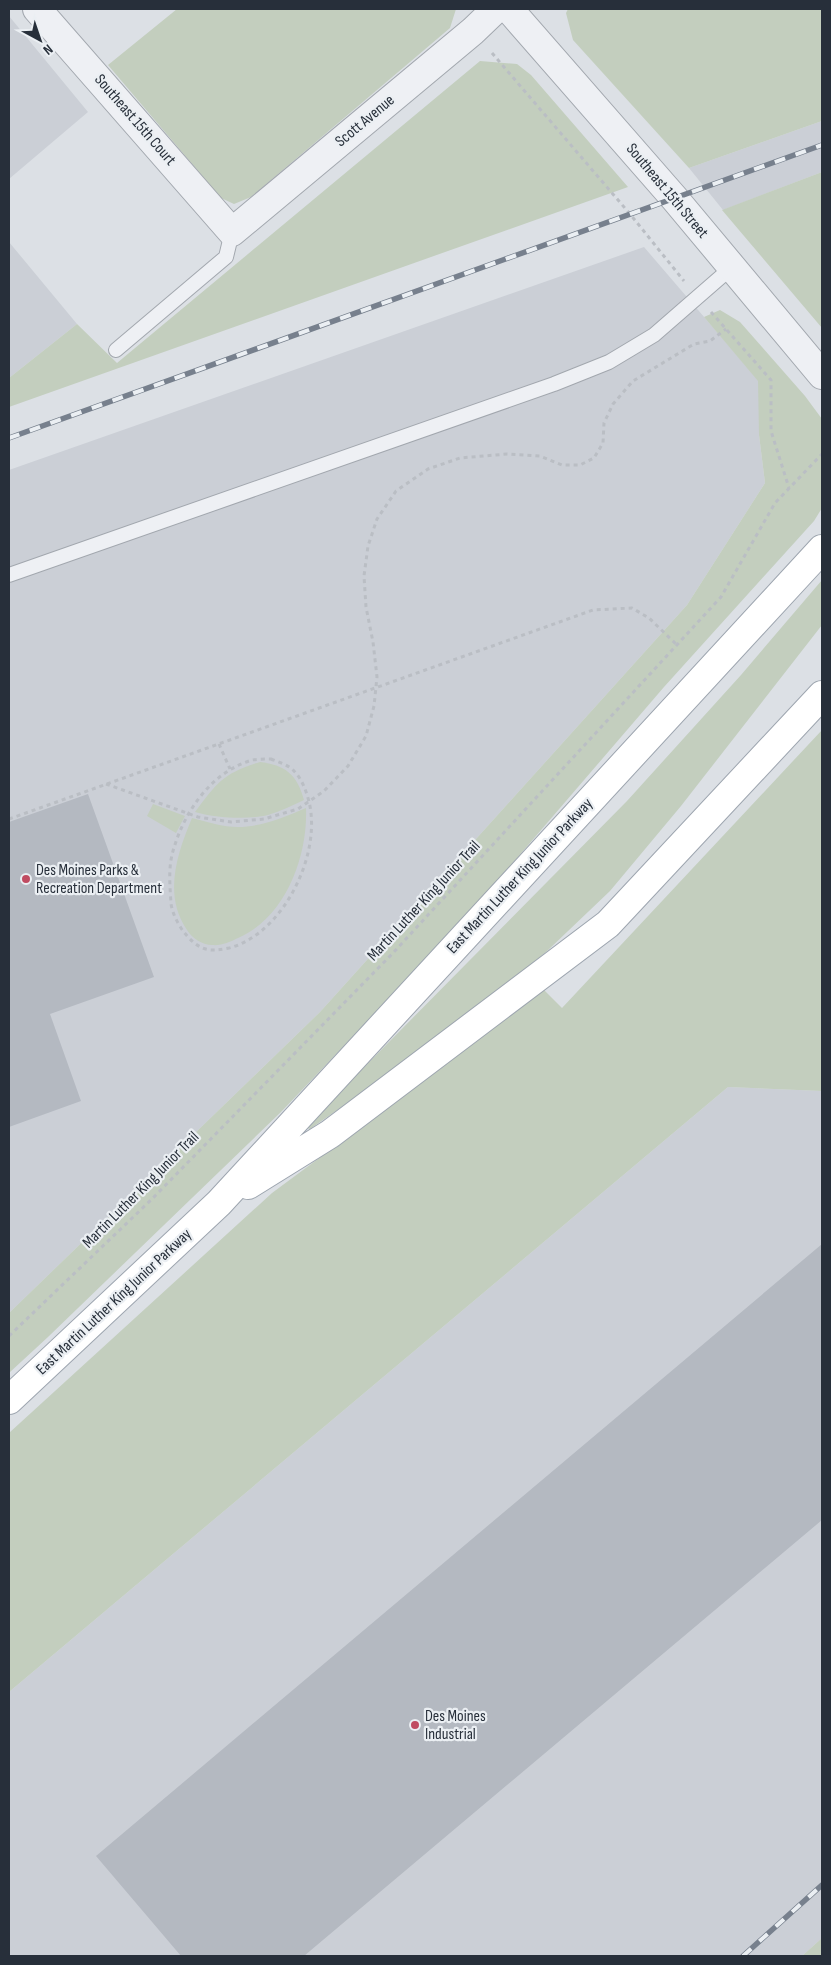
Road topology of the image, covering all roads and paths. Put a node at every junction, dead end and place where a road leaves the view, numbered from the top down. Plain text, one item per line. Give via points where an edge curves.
1 (37, 9) edge
2 (496, 9) edge
3 (509, 9) edge
4 (473, 30) junction
5 (232, 232) junction
6 (731, 268) junction
7 (697, 296) junction
8 (726, 329) junction
9 (116, 350) dead end
10 (822, 375) edge
11 (822, 454) edge
12 (789, 488) junction
13 (822, 549) edge
14 (9, 575) edge
15 (677, 645) junction
16 (376, 688) junction
17 (822, 695) edge
18 (219, 744) junction
19 (230, 769) junction
20 (106, 784) junction
21 (309, 801) junction
22 (189, 814) junction
23 (9, 819) edge
24 (220, 1203) junction
25 (9, 1336) edge
26 (9, 1400) edge

1 - 5 street, Southeast 15th Court
2 - 4 street, Scott Avenue
3 - 6 street, Southeast 15th Street
4 - 5 street, Scott Avenue
4 - 7 path
5 - 9 lane via 226,257
6 - 7 lane
6 - 10 street, Southeast 15th Street
7 - 8 path
7 - 14 lane via 654,334 609,362
8 - 12 path via 771,380 771,431
8 - 16 path via 710,341 694,344 633,381 613,404 604,423 603,443 594,458 580,466 562,465 540,456 507,454 460,458 428,469 396,491 377,519 368,546 364,576
11 - 12 path, Martin Luther King Junior Trail
12 - 15 path, Martin Luther King Junior Trail via 775,503 721,597
13 - 24 main road, East Martin Luther King Junior Parkway
15 - 16 path via 649,618 632,608 593,610
15 - 25 path, Martin Luther King Junior Trail via 393,953 152,1199
16 - 18 path
16 - 21 path via 366,736 348,766 324,791
17 - 24 main road, East Martin Luther King Junior Parkway via 608,924 330,1134
18 - 19 path
18 - 20 path
19 - 21 path via 253,760 271,759 294,770
19 - 22 path via 209,787
20 - 22 path
20 - 23 path
21 - 22 path via 298,809 264,819 231,822
21 - 22 path via 311,835 303,868 288,900 264,930 240,945 214,952 195,945 181,929 172,907 169,880 172,852
24 - 26 main road, East Martin Luther King Junior Parkway

